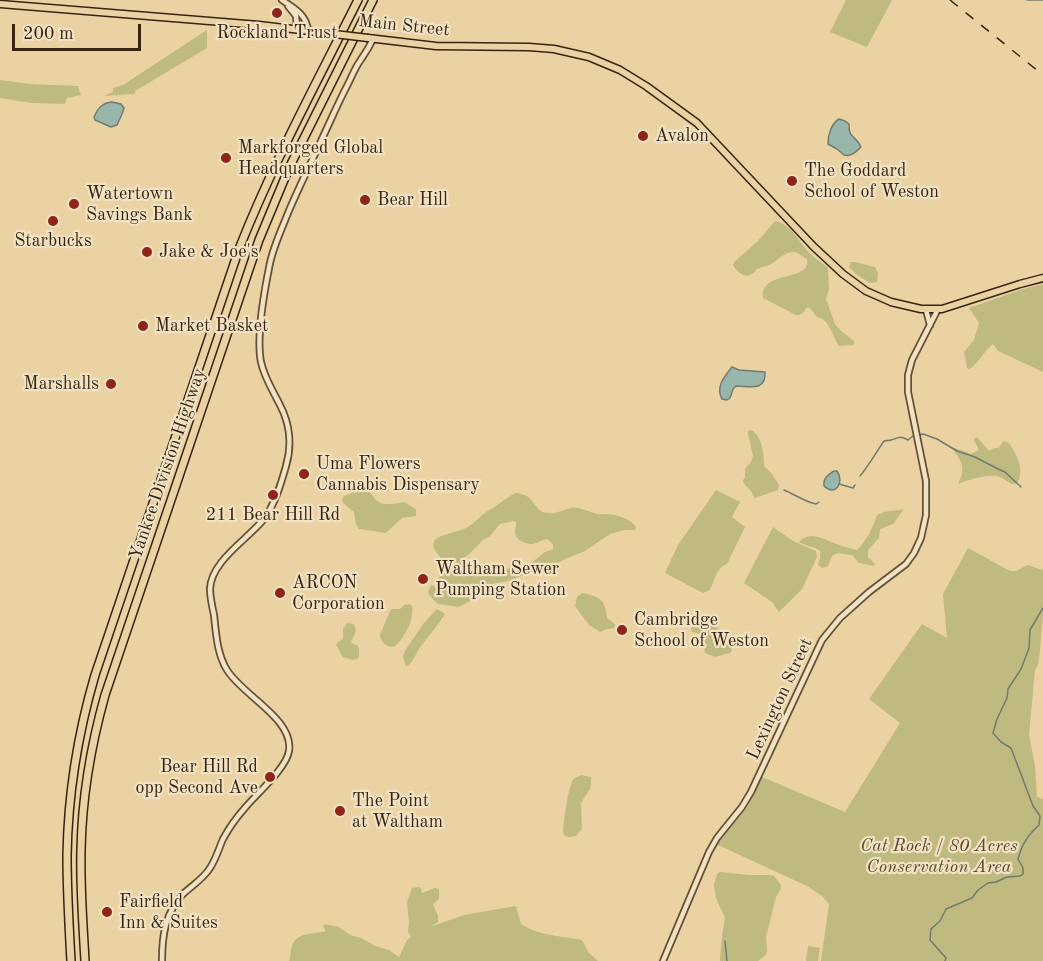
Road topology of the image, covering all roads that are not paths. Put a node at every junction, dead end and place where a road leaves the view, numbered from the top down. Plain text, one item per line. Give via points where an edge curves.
1 (282, 0) edge
2 (358, 0) edge
3 (373, 0) edge
4 (0, 4) edge
5 (297, 29) junction
6 (308, 31) junction
7 (370, 38) junction
8 (1043, 278) edge
9 (938, 309) junction
10 (926, 310) junction
11 (929, 328) junction
12 (71, 961) edge
13 (85, 961) edge
14 (162, 961) edge
15 (663, 961) edge

1 - 5 street via 296,16
1 - 6 street via 303,16
2 - 12 highway, Yankee Division Highway via 269,177 239,249 95,675 77,751 69,812
3 - 13 highway, Yankee Division Highway via 262,233 110,679 84,802 81,872
4 - 5 main road, Main Street
5 - 6 main road, Main Street
6 - 7 main road, Main Street, bridge
7 - 10 main road, Main Street via 440,46 536,48 569,52 611,66 703,127 814,247 851,281 885,300
7 - 14 street via 370,48 333,113 270,260 260,357 288,426 286,466 270,509 219,565 211,584 218,645 225,666 282,725 288,735 288,755 234,820 206,874 173,907 164,929
8 - 9 main road, Main Street
9 - 10 main road, Main Street
9 - 11 street, Lexington Street
10 - 11 street
11 - 15 street, Lexington Street via 913,358 908,383 926,484 925,520 918,544 907,562 843,615 820,644 751,792 707,856

